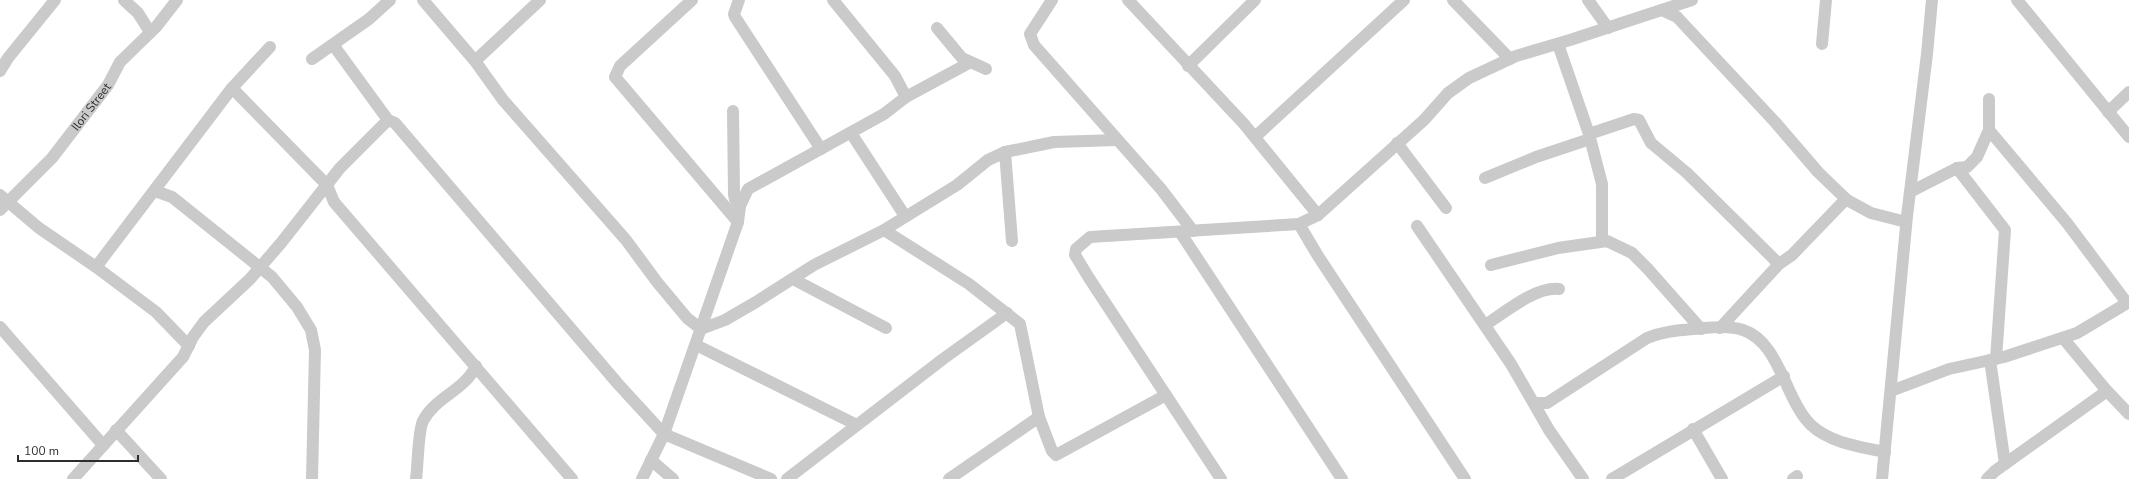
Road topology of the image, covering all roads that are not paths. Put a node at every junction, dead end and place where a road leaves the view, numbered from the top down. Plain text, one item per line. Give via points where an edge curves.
1 (55, 0) edge
2 (124, 0) edge
3 (177, 0) edge
4 (390, 0) edge
5 (423, 0) edge
6 (540, 0) edge
7 (692, 0) edge
8 (739, 0) edge
9 (833, 0) edge
10 (1052, 0) edge
11 (1128, 0) edge
12 (1255, 0) edge
13 (1404, 0) edge
14 (1453, 0) edge
15 (1588, 0) edge
16 (1826, 0) edge
17 (1932, 0) edge
18 (2017, 0) edge
19 (1687, 1) edge
20 (1662, 10) junction
21 (1676, 17) junction
22 (937, 28) dead end
23 (1608, 28) junction
24 (150, 32) junction
25 (1558, 44) junction
26 (1822, 44) dead end
27 (334, 46) junction
28 (270, 47) dead end
29 (312, 59) dead end
30 (1510, 59) junction
31 (475, 61) junction
32 (969, 63) junction
33 (1188, 66) junction
34 (986, 69) dead end
35 (0, 71) edge
36 (232, 88) junction
37 (2129, 92) edge
38 (906, 96) junction
39 (1989, 98) dead end
40 (733, 111) dead end
41 (2108, 112) junction
42 (388, 120) junction
43 (1989, 130) junction
44 (851, 133) junction
45 (1255, 137) junction
46 (1589, 137) junction
47 (2129, 137) edge
48 (1117, 140) junction
49 (1397, 143) junction
50 (821, 149) junction
51 (1005, 152) junction
52 (1957, 168) junction
53 (1485, 178) dead end
54 (327, 185) junction
55 (155, 191) junction
56 (1910, 192) junction
57 (1846, 199) junction
58 (3, 202) edge
59 (740, 206) junction
60 (1446, 208) dead end
61 (1318, 215) junction
62 (904, 216) junction
63 (738, 222) junction
64 (1906, 222) junction
65 (1299, 224) junction
66 (1417, 226) dead end
67 (884, 230) junction
68 (1186, 231) junction
69 (1012, 241) dead end
70 (1602, 241) junction
71 (1779, 264) junction
72 (96, 266) junction
73 (1491, 266) dead end
74 (259, 268) junction
75 (793, 279) junction
76 (1559, 289) dead end
77 (2128, 302) edge
78 (1007, 313) junction
79 (1485, 325) junction
80 (0, 326) edge
81 (886, 328) dead end
82 (1720, 328) junction
83 (701, 329) junction
84 (1701, 329) junction
85 (2063, 338) junction
86 (696, 345) junction
87 (189, 346) junction
88 (1993, 360) junction
89 (474, 371) junction
90 (1784, 376) junction
91 (1890, 391) junction
92 (2107, 391) junction
93 (1166, 395) junction
94 (1540, 403) junction
95 (2129, 414) edge
96 (1039, 417) junction
97 (857, 426) junction
98 (1693, 429) junction
99 (116, 430) junction
100 (664, 434) junction
101 (104, 445) junction
102 (1885, 452) junction
103 (651, 460) junction
104 (2005, 464) junction
105 (954, 478) edge
106 (1219, 478) edge
107 (73, 479) edge
108 (161, 479) edge
109 (312, 479) edge
110 (416, 479) edge
111 (572, 479) edge
112 (642, 479) edge
113 (673, 479) edge
114 (770, 479) edge
115 (787, 479) edge
116 (1342, 479) edge
117 (1465, 479) edge
118 (1583, 479) edge
119 (1612, 479) edge
120 (1722, 479) edge
121 (1882, 479) edge
122 (1987, 479) edge

1 - 35 street
2 - 24 street via 138,13
3 - 24 street, Ilori Street
4 - 27 street
5 - 31 street
6 - 31 street
7 - 63 street via 620,66 615,76
8 - 50 street via 735,17
9 - 38 street via 895,76
10 - 48 street via 1030,34 1031,40
11 - 33 street
12 - 33 street
13 - 45 street
14 - 30 street
15 - 23 street
16 - 26 street
17 - 56 street
18 - 41 street
19 - 20 street
19 - 21 street
20 - 21 street
20 - 23 street
21 - 57 street via 1775,122 1818,172
22 - 32 street
23 - 25 street
24 - 58 street, Ilori Street via 120,62 104,90 52,158
25 - 30 street
25 - 46 street
27 - 29 street
27 - 42 street
28 - 36 street
30 - 49 street via 1469,78 1448,93 1424,120
31 - 83 street via 503,100 626,240 687,318
32 - 34 street
32 - 38 street
33 - 45 street
36 - 54 street
36 - 55 street
37 - 41 street
38 - 44 street via 884,114
39 - 43 street
40 - 59 street via 734,194
41 - 47 street
42 - 54 street via 340,168
42 - 100 street via 395,123
43 - 52 street via 1977,157 1967,167
43 - 77 street via 2067,223
44 - 50 street
44 - 62 street
45 - 61 street
46 - 53 street
46 - 70 street via 1602,184
46 - 71 street via 1634,119 1639,120 1651,143 1687,173
48 - 51 street via 1054,142
48 - 68 street via 1161,189
49 - 60 street
49 - 61 street
50 - 59 street via 748,189
51 - 62 street via 988,160 957,185
51 - 69 street
52 - 56 street
52 - 88 street via 2005,230
54 - 74 street
54 - 89 street via 334,202
55 - 72 street via 142,204
55 - 74 street via 172,198
56 - 64 street
57 - 64 street via 1871,213
57 - 71 street via 1792,255
58 - 72 street
59 - 63 street
61 - 65 street
62 - 67 street
63 - 83 street
64 - 91 street
65 - 68 street
65 - 117 street
66 - 79 street
67 - 75 street via 814,265
67 - 78 street via 969,284
68 - 93 street via 1090,237 1076,249 1075,255
68 - 116 street
70 - 73 street via 1558,248
70 - 84 street via 1620,246 1637,258
71 - 82 street
72 - 87 street via 156,312
74 - 87 street via 235,295 204,322
74 - 109 street via 272,277 297,307 314,339
75 - 81 street
75 - 83 street via 725,320
76 - 79 street via 1550,288 1532,295
77 - 85 street via 2077,333
78 - 96 street via 1020,324
78 - 97 street
79 - 94 street
80 - 101 street
82 - 84 street
82 - 90 street via 1743,329 1753,335 1764,346
83 - 86 street
84 - 94 street via 1661,332 1647,338
85 - 88 street
85 - 92 street
86 - 97 street
86 - 100 street
87 - 99 street via 183,357
88 - 91 street via 1949,368
88 - 104 street
89 - 110 street via 427,414 422,422
89 - 111 street via 485,376
90 - 98 street
90 - 102 street via 1796,406 1811,425 1824,434 1853,445
91 - 102 street
92 - 95 street
92 - 104 street
93 - 96 street via 1056,455 1052,451
93 - 106 street
94 - 118 street via 1541,415 1549,430
96 - 105 street
97 - 115 street
98 - 119 street
98 - 120 street
99 - 101 street
99 - 108 street
100 - 103 street
100 - 114 street
101 - 107 street
102 - 121 street
103 - 112 street
103 - 113 street
104 - 122 street

